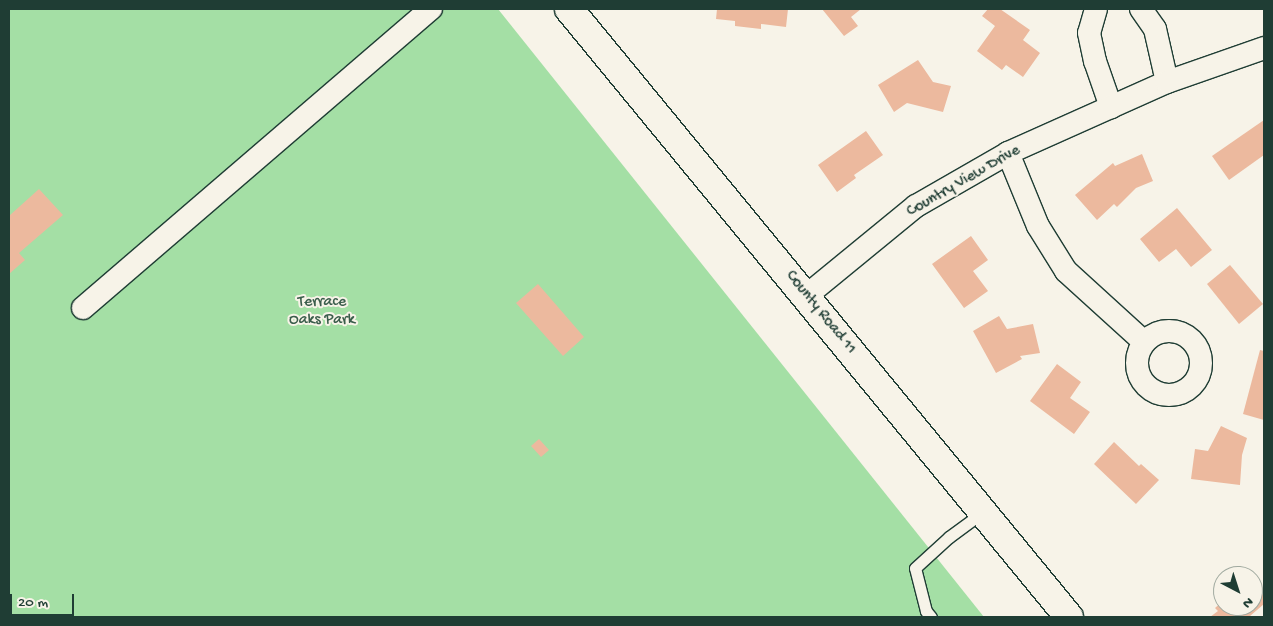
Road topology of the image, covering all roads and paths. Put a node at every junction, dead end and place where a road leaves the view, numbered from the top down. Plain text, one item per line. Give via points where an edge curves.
1 (431, 9) edge
2 (570, 9) edge
3 (1096, 9) edge
4 (1141, 9) edge
5 (1264, 48) edge
6 (1167, 82) junction
7 (1112, 107) junction
8 (1008, 153) junction
9 (806, 296) junction
10 (84, 308) dead end
11 (1144, 342) dead end
12 (983, 512) junction
13 (931, 617) edge
14 (1069, 617) edge

1 - 10 street
2 - 9 street, County Road 11
3 - 7 street via 1089,33 1095,61
4 - 6 street via 1155,29
5 - 6 street, Country View Drive
6 - 7 street, Country View Drive
7 - 8 street, Country View Drive
8 - 9 street, Country View Drive via 916,206
8 - 11 street via 1038,226 1066,271
9 - 12 street, County Road 11
12 - 13 lane via 948,537 915,568 926,611
12 - 14 street, County Road 11

